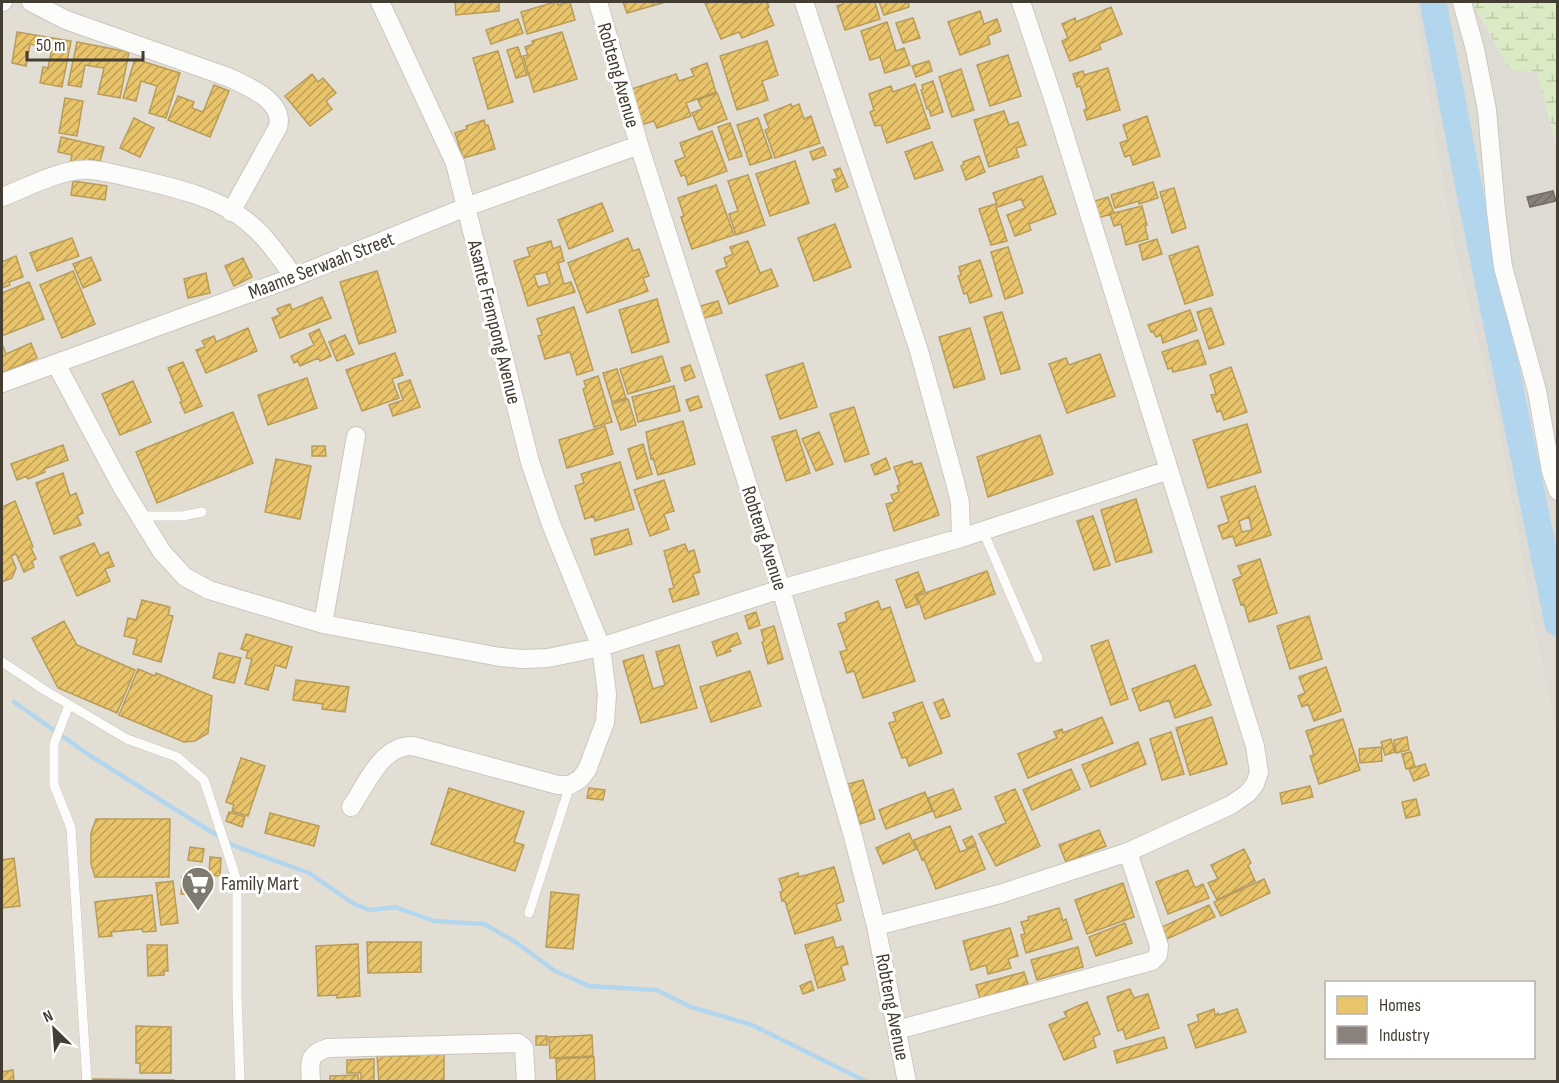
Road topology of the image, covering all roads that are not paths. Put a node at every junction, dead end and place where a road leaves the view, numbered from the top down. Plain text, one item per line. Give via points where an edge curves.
1 (31, 2) edge
2 (380, 2) edge
3 (598, 2) edge
4 (804, 2) edge
5 (1021, 2) edge
6 (1462, 2) edge
7 (639, 145) junction
8 (2, 197) edge
9 (466, 207) junction
10 (231, 212) junction
11 (294, 277) junction
12 (56, 364) junction
13 (2, 383) edge
14 (356, 436) dead end
15 (1169, 470) junction
16 (1557, 491) edge
17 (202, 512) dead end
18 (140, 516) junction
19 (983, 531) junction
20 (961, 538) junction
21 (781, 589) junction
22 (323, 624) junction
23 (601, 646) junction
24 (1038, 658) dead end
25 (2, 662) edge
26 (69, 705) junction
27 (570, 785) junction
28 (351, 807) dead end
29 (1128, 852) junction
30 (529, 913) dead end
31 (876, 926) junction
32 (897, 1030) junction
33 (87, 1082) edge
34 (240, 1082) edge
35 (311, 1082) edge
36 (526, 1082) edge
37 (908, 1082) edge

1 - 10 street via 66,20 228,76 278,110 278,127
2 - 9 street, Asante Frempong Avenue via 453,157
3 - 7 street, Robteng Avenue
4 - 20 street via 919,351 956,482
5 - 15 street
6 - 16 street via 1487,110 1503,267 1537,391
7 - 9 street, Maame Serwaah Street
7 - 21 street, Robteng Avenue
8 - 10 street via 68,172 93,169 174,189
9 - 11 street, Maame Serwaah Street
9 - 23 street, Asante Frempong Avenue via 530,462
10 - 11 street via 267,240
11 - 12 street, Maame Serwaah Street
12 - 13 street, Maame Serwaah Street
12 - 18 street
14 - 22 street
15 - 19 street
15 - 29 street via 1256,746 1259,772 1248,793 1230,805
17 - 18 lane
18 - 22 street via 162,552 196,585
19 - 20 street
19 - 24 lane
20 - 21 street
21 - 23 street
21 - 31 street, Robteng Avenue
22 - 23 street via 523,659 548,658
23 - 27 street, Asante Frempong Avenue via 607,694 605,722 587,770
25 - 26 lane
26 - 33 lane via 54,744 54,785 70,828
26 - 34 lane via 127,739 177,757 204,780 237,881
27 - 28 street via 403,746 384,757
27 - 30 lane
29 - 31 street via 1000,894
29 - 32 street via 1159,946 1152,961
31 - 32 street, Robteng Avenue
32 - 37 street, Robteng Avenue
35 - 36 street via 313,1055 328,1048 518,1043 524,1048

